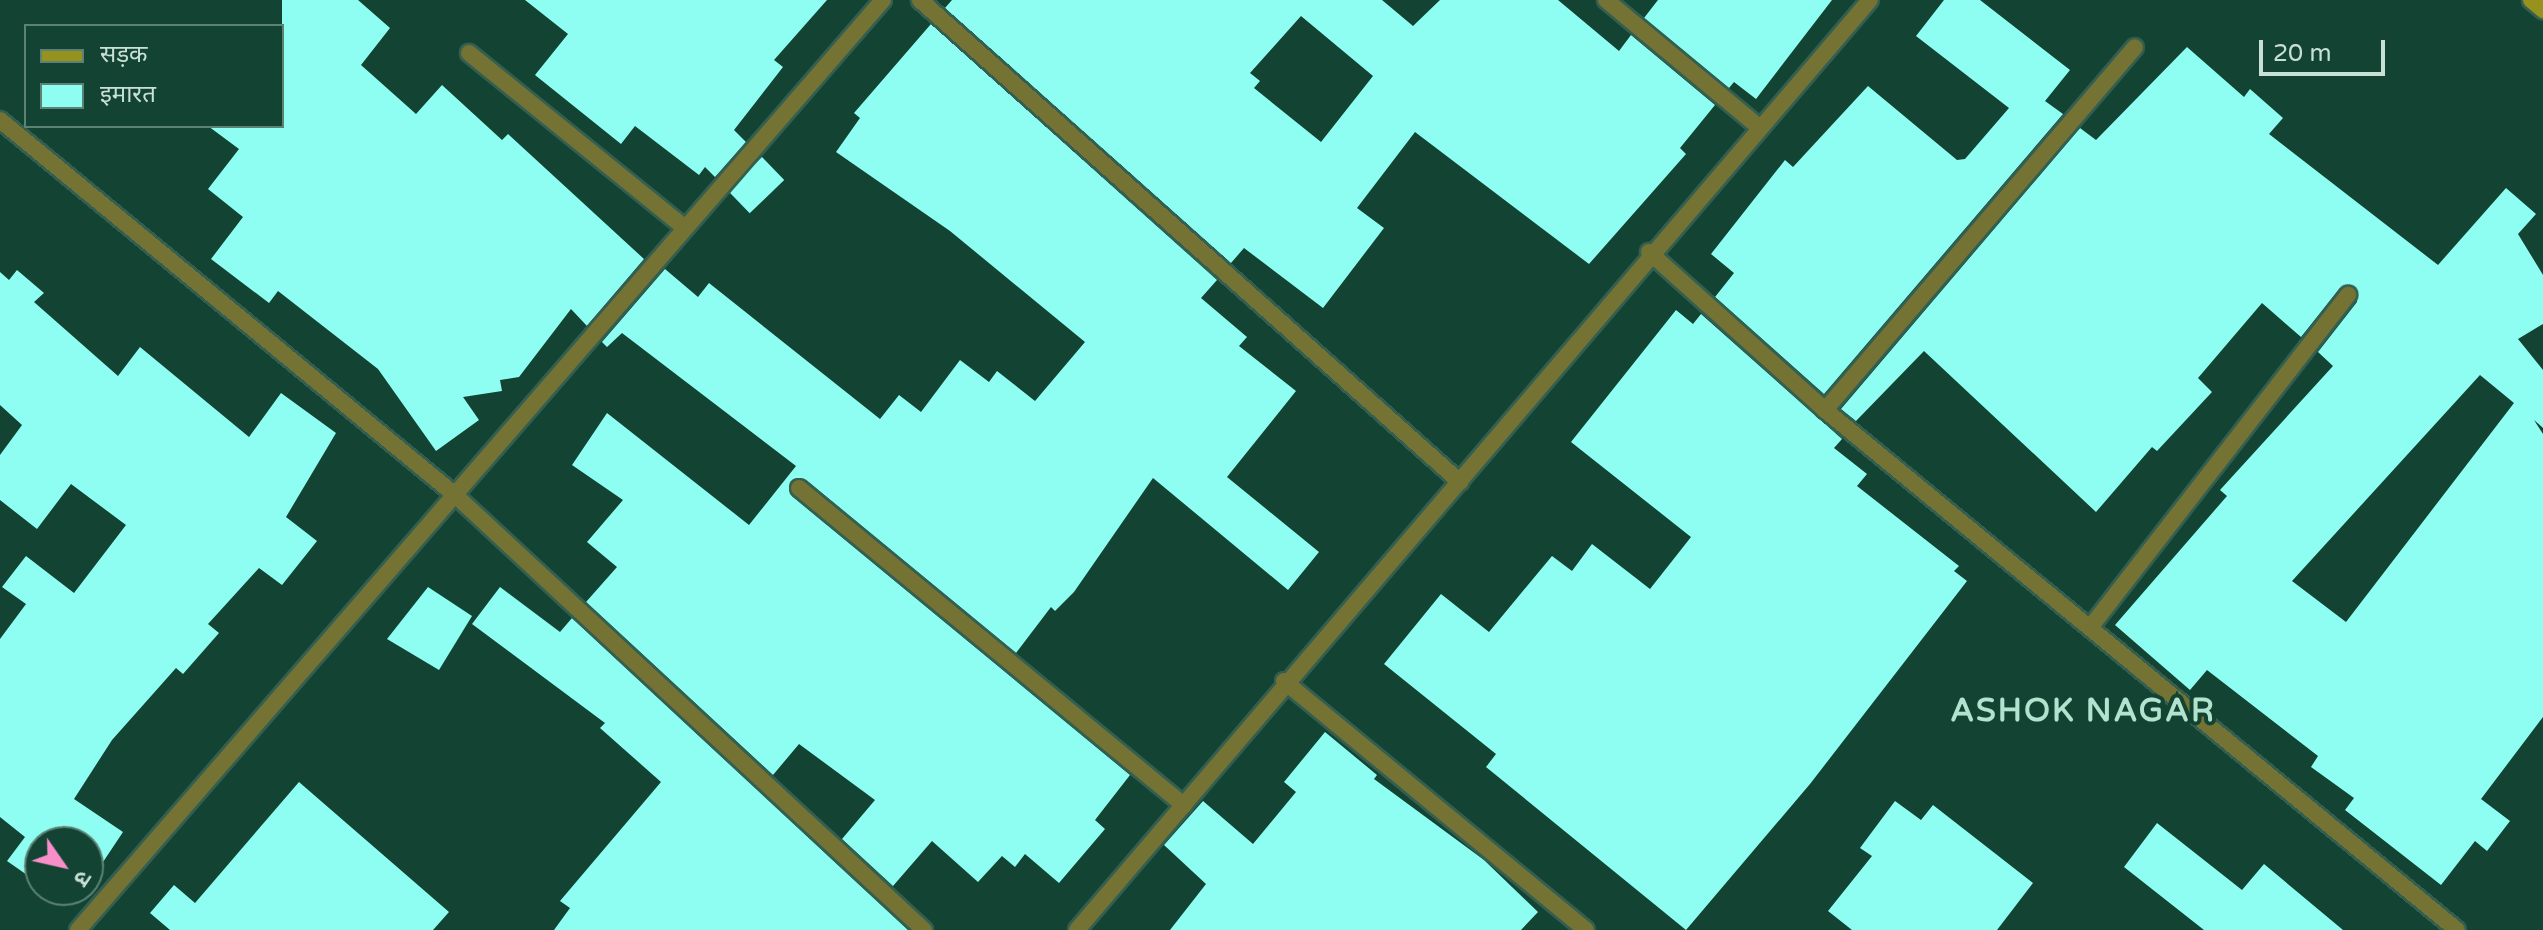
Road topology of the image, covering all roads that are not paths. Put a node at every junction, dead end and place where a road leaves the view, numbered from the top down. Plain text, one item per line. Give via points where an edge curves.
1 (883, 0) edge
2 (920, 0) edge
3 (1606, 0) edge
4 (1870, 0) edge
5 (2531, 0) edge
6 (2543, 10) edge
7 (2135, 47) dead end
8 (469, 53) dead end
9 (0, 120) edge
10 (1759, 127) junction
11 (685, 228) junction
12 (1649, 252) junction
13 (2348, 295) dead end
14 (1825, 410) junction
15 (1460, 482) junction
16 (799, 488) dead end
17 (455, 495) junction
18 (2092, 625) junction
19 (1284, 681) junction
20 (1184, 805) junction
21 (78, 930) edge
22 (924, 930) edge
23 (1077, 930) edge
24 (1586, 930) edge
25 (2457, 930) edge

1 - 11 street
2 - 15 street
3 - 10 street
4 - 10 street
5 - 6 street
7 - 14 street
8 - 11 street
9 - 17 street
10 - 12 street
11 - 17 street
12 - 14 street
12 - 15 street
13 - 18 street
14 - 18 street
15 - 19 street
16 - 20 street
17 - 21 street
17 - 22 street
18 - 25 street
19 - 20 street
19 - 24 street
20 - 23 street

